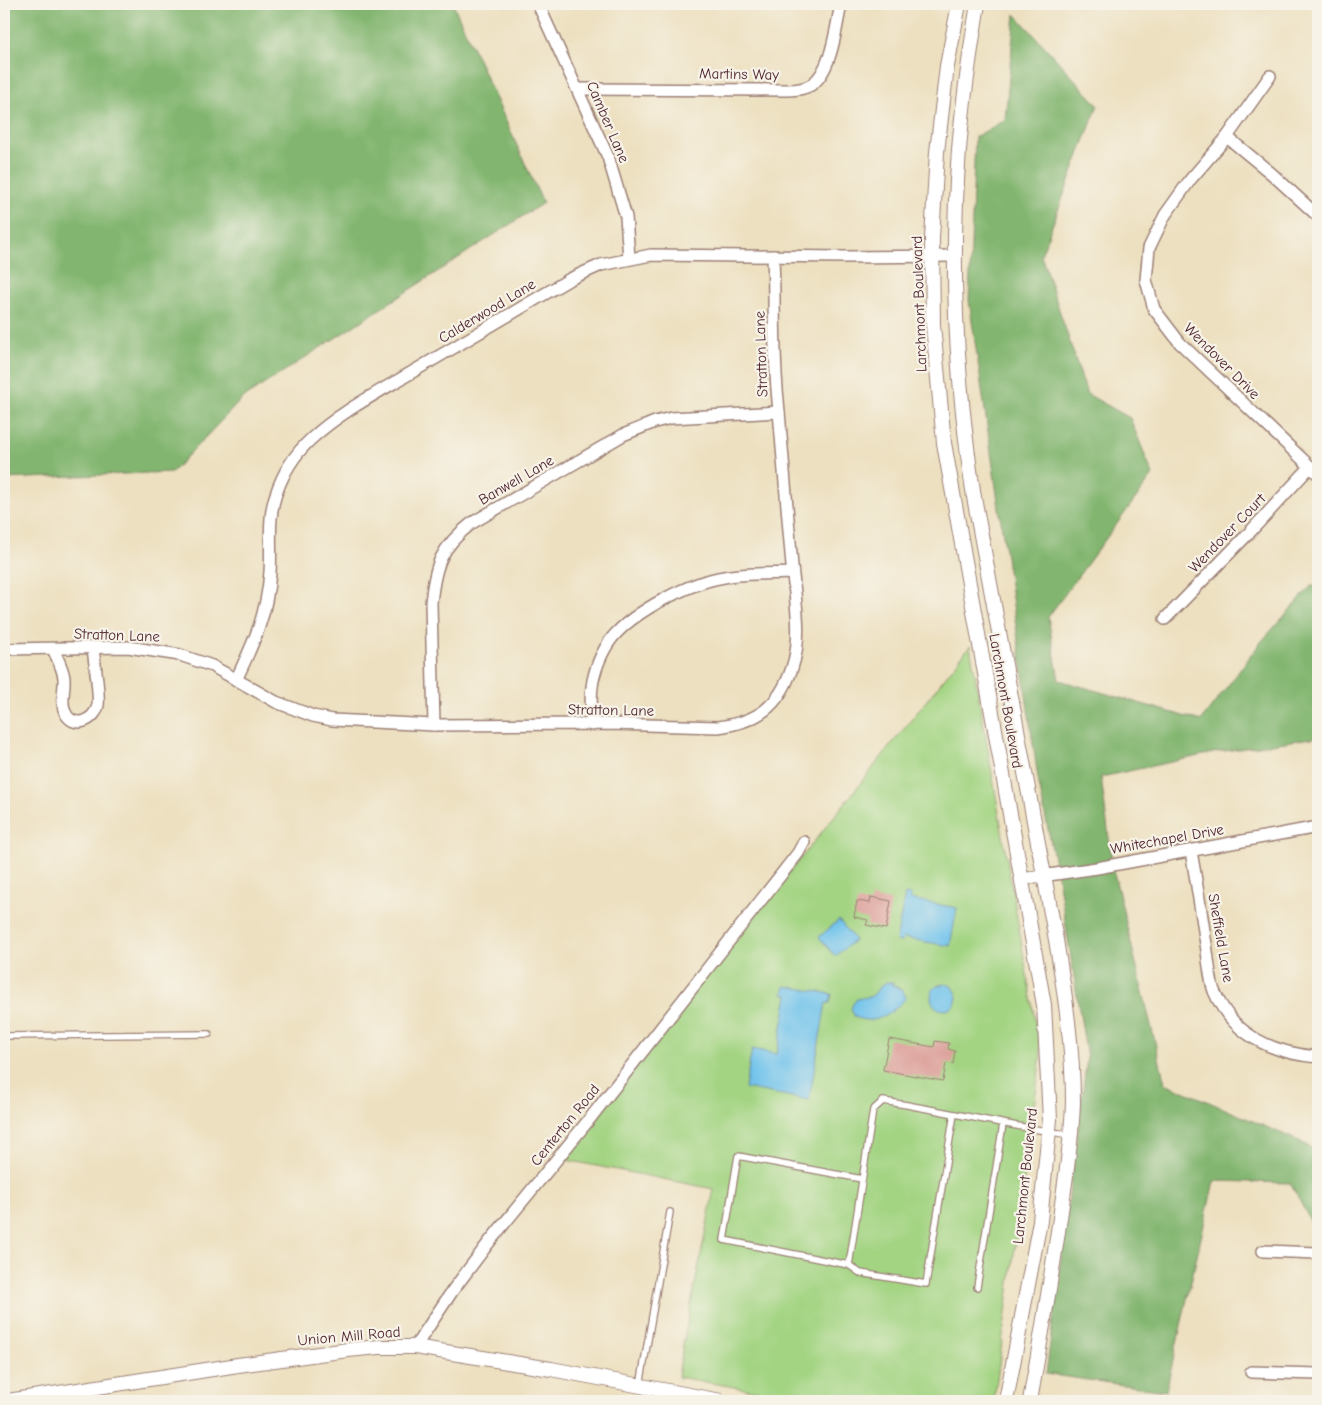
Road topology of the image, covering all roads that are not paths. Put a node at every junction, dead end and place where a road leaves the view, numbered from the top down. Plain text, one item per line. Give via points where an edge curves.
1 (538, 4) edge
2 (841, 4) edge
3 (959, 4) edge
4 (978, 4) edge
5 (1270, 76) dead end
6 (578, 89) junction
7 (1227, 137) junction
8 (1318, 216) edge
9 (773, 256) junction
10 (932, 256) junction
11 (955, 256) junction
12 (629, 258) junction
13 (779, 412) junction
14 (1314, 470) edge
15 (792, 573) junction
16 (1165, 619) dead end
17 (93, 647) junction
18 (4, 649) edge
19 (54, 649) junction
20 (236, 680) junction
21 (434, 724) junction
22 (592, 725) junction
23 (1318, 827) edge
24 (804, 842) dead end
25 (1191, 851) junction
26 (1044, 876) junction
27 (1022, 879) junction
28 (209, 1034) dead end
29 (4, 1036) edge
30 (1318, 1057) edge
31 (954, 1114) junction
32 (1003, 1124) junction
33 (1048, 1132) junction
34 (1071, 1135) junction
35 (862, 1180) junction
36 (670, 1212) dead end
37 (1263, 1251) dead end
38 (1318, 1253) edge
39 (849, 1265) junction
40 (977, 1286) dead end
41 (415, 1347) junction
42 (1251, 1372) dead end
43 (1318, 1374) edge
44 (640, 1386) junction
45 (8, 1401) edge
46 (722, 1401) edge
47 (1006, 1401) edge
48 (1030, 1401) edge

1 - 6 street, Camber Lane
2 - 6 street, Martins Way via 826,68 812,84 800,89
3 - 10 street, Larchmont Boulevard via 947,66 937,152
4 - 11 street, Larchmont Boulevard via 959,148
5 - 7 street, Wendover Drive
6 - 12 street, Camber Lane via 617,182 626,217
7 - 8 street
7 - 14 street, Wendover Drive via 1164,215 1149,248 1146,280 1154,308 1180,343
9 - 10 street, Calderwood Lane
9 - 12 street, Calderwood Lane via 651,255
9 - 13 street, Stratton Lane
10 - 11 street, Calderwood Lane
10 - 27 street, Larchmont Boulevard via 933,325 944,443
11 - 26 street, Larchmont Boulevard via 959,372 969,466
12 - 20 street, Calderwood Lane via 601,265 570,279 372,396 324,428 299,451 275,495 271,511 266,605 258,634
13 - 15 street, Stratton Lane
13 - 21 street, Banwell Lane via 700,415 655,422 623,435 462,531 444,550 432,589
14 - 16 street, Wendover Court
15 - 22 street via 724,576 654,605 627,623 612,638 597,667 591,688
15 - 22 street, Stratton Lane via 797,633 795,658 787,682 766,710 752,719 718,727
17 - 19 street, Stratton Lane
17 - 19 street via 98,704 95,713 82,722 73,721 63,710 64,675
17 - 20 street, Stratton Lane via 128,647 180,655 212,666
18 - 19 street, Stratton Lane
20 - 21 street, Stratton Lane via 276,702 313,716
21 - 22 street, Stratton Lane
23 - 25 street, Whitechapel Drive
24 - 41 street, Centerton Road via 588,1121 490,1240
25 - 26 street, Whitechapel Drive
25 - 30 street, Sheffield Lane via 1214,990 1228,1017 1264,1044
26 - 27 street, Whitechapel Drive
26 - 34 street, Larchmont Boulevard via 1069,1023
27 - 33 street, Larchmont Boulevard via 1044,1006
28 - 29 lane
31 - 32 lane
31 - 35 lane via 883,1101 873,1110
31 - 39 lane via 926,1284 860,1273
32 - 33 lane
32 - 40 lane
33 - 34 lane
33 - 47 street, Larchmont Boulevard via 1040,1221
34 - 48 street, Larchmont Boulevard via 1056,1250
35 - 39 lane
35 - 39 lane via 738,1156 724,1240
36 - 44 lane
37 - 38 street
41 - 44 street, Union Mill Road
41 - 45 street, Union Mill Road via 364,1349 238,1365
42 - 43 street
44 - 46 street, Union Mill Road

